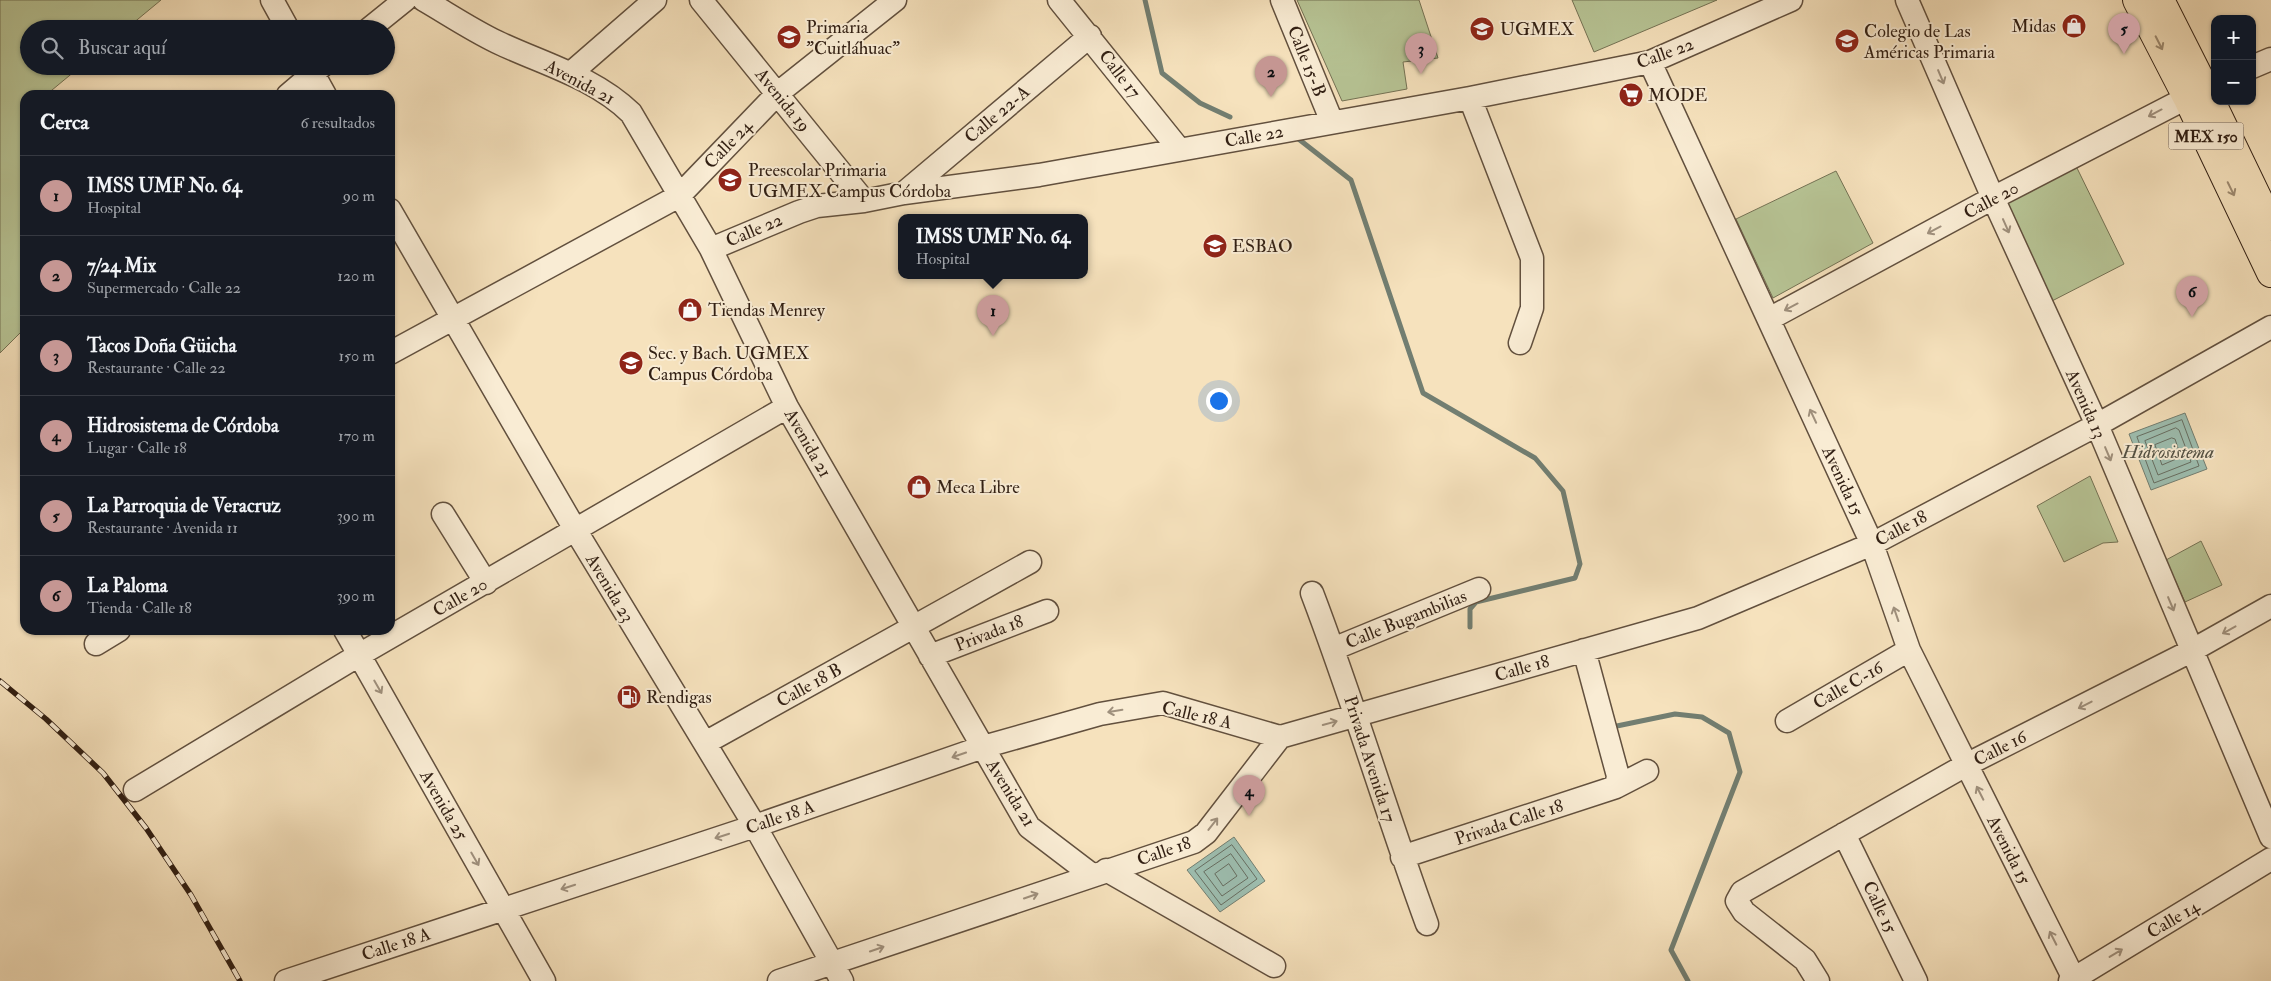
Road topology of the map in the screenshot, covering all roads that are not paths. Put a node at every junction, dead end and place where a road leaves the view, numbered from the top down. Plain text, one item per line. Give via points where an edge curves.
1 (272, 0) edge
2 (405, 0) edge
3 (424, 0) edge
4 (655, 0) edge
5 (701, 0) edge
6 (895, 0) edge
7 (1059, 0) edge
8 (1282, 0) edge
9 (1791, 0) edge
10 (1907, 0) edge
11 (2137, 0) edge
12 (2160, 0) edge
13 (283, 20) edge
14 (380, 20) edge
15 (1090, 36) junction
16 (2271, 59) edge
17 (1650, 62) junction
18 (2256, 65) edge
19 (570, 73) junction
20 (309, 75) edge
21 (317, 75) edge
22 (293, 90) edge
23 (323, 90) edge
24 (2202, 90) edge
25 (778, 93) junction
26 (1470, 98) junction
27 (1332, 122) junction
28 (1179, 149) junction
29 (904, 193) junction
30 (679, 196) junction
31 (1993, 198) junction
32 (864, 202) junction
33 (395, 219) edge
34 (2271, 226) edge
35 (711, 248) junction
36 (2271, 272) edge
37 (451, 318) junction
38 (1769, 319) junction
39 (2271, 327) edge
40 (1520, 343) dead end
41 (395, 350) edge
42 (788, 407) junction
43 (2096, 425) junction
44 (442, 514) dead end
45 (576, 531) junction
46 (1872, 544) junction
47 (1030, 562) dead end
48 (486, 583) junction
49 (1479, 589) dead end
50 (1312, 593) dead end
51 (2271, 606) edge
52 (1047, 611) dead end
53 (914, 628) junction
54 (111, 635) edge
55 (347, 635) edge
56 (394, 635) edge
57 (395, 635) edge
58 (96, 644) dead end
59 (1333, 648) junction
60 (1584, 650) junction
61 (1909, 650) junction
62 (2191, 651) junction
63 (359, 655) junction
64 (930, 656) junction
65 (1356, 716) junction
66 (1787, 721) dead end
67 (1280, 737) junction
68 (705, 743) junction
69 (983, 747) junction
70 (1966, 765) junction
71 (1647, 771) dead end
72 (1616, 786) junction
73 (134, 790) dead end
74 (755, 826) junction
75 (1844, 834) junction
76 (2271, 837) edge
77 (1402, 857) junction
78 (2271, 859) edge
79 (1099, 872) junction
80 (503, 908) junction
81 (1427, 924) dead end
82 (1274, 966) dead end
83 (837, 973) edge
84 (537, 979) edge
85 (2073, 980) edge
86 (286, 981) edge
87 (779, 981) edge
88 (1818, 981) edge
89 (1916, 981) edge

1 - 13 street
2 - 14 street
3 - 19 street, Avenida 21 via 496,42
4 - 19 street
5 - 25 street, Avenida 19
6 - 25 street, Calle 24
7 - 15 street, Calle 17
8 - 27 street, Calle 15-B
9 - 17 street, Calle 22
10 -> 31 street, Avenida 13
11 -> 24 main road, MEX 150
12 - 24 main road, MEX 150
15 - 28 street, Calle 17
15 - 29 street, Calle 22-A
16 - 18 street
17 - 26 street, Calle 22
17 - 38 street, Avenida 15
19 - 30 street, Avenida 21 via 617,99 631,113
20 - 22 street
21 - 23 street
24 -> 31 street, Calle 20
24 - 34 main road, MEX 150
24 -> 36 main road, MEX 150
25 - 30 street, Calle 24
25 - 32 street, Avenida 19
26 - 27 street, Calle 22
26 - 40 street via 1532,258 1532,308
27 - 28 street, Calle 22
28 - 29 street, Calle 22 via 1039,175
29 - 32 street, Calle 22
30 - 35 street, Avenida 21
30 - 37 street
31 -> 38 street, Calle 20
31 -> 43 street, Avenida 13
32 - 35 street, Calle 22 via 817,206
33 - 37 street, Avenida 23
35 - 42 street, Avenida 21
37 - 41 street
37 - 45 street, Avenida 23
46 -> 38 street, Avenida 15
39 - 43 street, Calle 18
42 - 45 street, Calle 20
42 - 53 street, Avenida 21
43 - 46 street, Calle 18
43 -> 62 street, Avenida 13
44 - 48 street
45 - 48 street, Calle 20
45 - 68 street, Avenida 23
46 - 60 street, Calle 18 via 1698,618
61 -> 46 street, Avenida 15
47 - 53 street, Calle 18 B
48 - 57 street, Calle 20
49 - 59 street, Calle Bugambilias
50 - 59 street, Privada Avenida 17
51 -> 62 street, Calle 16
52 - 64 street, Privada 18
53 - 64 street, Avenida 21
53 - 68 street, Calle 18 B
54 - 58 street
55 - 63 street, Avenida 25
56 - 63 street, Calle 20
59 - 65 street, Privada Avenida 17
60 - 65 street, Calle 18
60 - 72 street via 1618,776
61 - 66 street, Calle C-16
61 - 70 street, Avenida 15
62 -> 70 street, Calle 16
62 - 76 street, Avenida 13
63 - 73 street, Calle 20
63 -> 80 street, Avenida 25
64 - 69 street, Avenida 21
67 -> 65 street, Calle 18
65 - 77 street, Privada Avenida 17
67 -> 69 street, Calle 18 A via 1163,703 1100,714
79 -> 67 street, Calle 18 via 1194,842 1206,834
68 - 74 street, Avenida 23
69 -> 74 street, Calle 18 A
69 - 79 street, Avenida 21 via 1029,827
70 - 75 street, Calle 16
85 -> 70 street, Avenida 15
71 - 72 street, Privada Calle 18
72 - 77 street, Privada Calle 18
74 -> 80 street, Calle 18 A
74 - 83 street, Avenida 23
75 - 88 street, Calle 16 via 1742,892 1737,901 1744,912 1805,960
75 - 89 street, Calle 15
77 - 81 street, Privada Avenida 17
85 -> 78 street, Calle 14
79 - 82 street, Avenida 21
83 -> 79 street, Calle 18
80 - 84 street, Avenida 25
80 - 86 street, Calle 18 A
83 - 87 street, Calle 18

